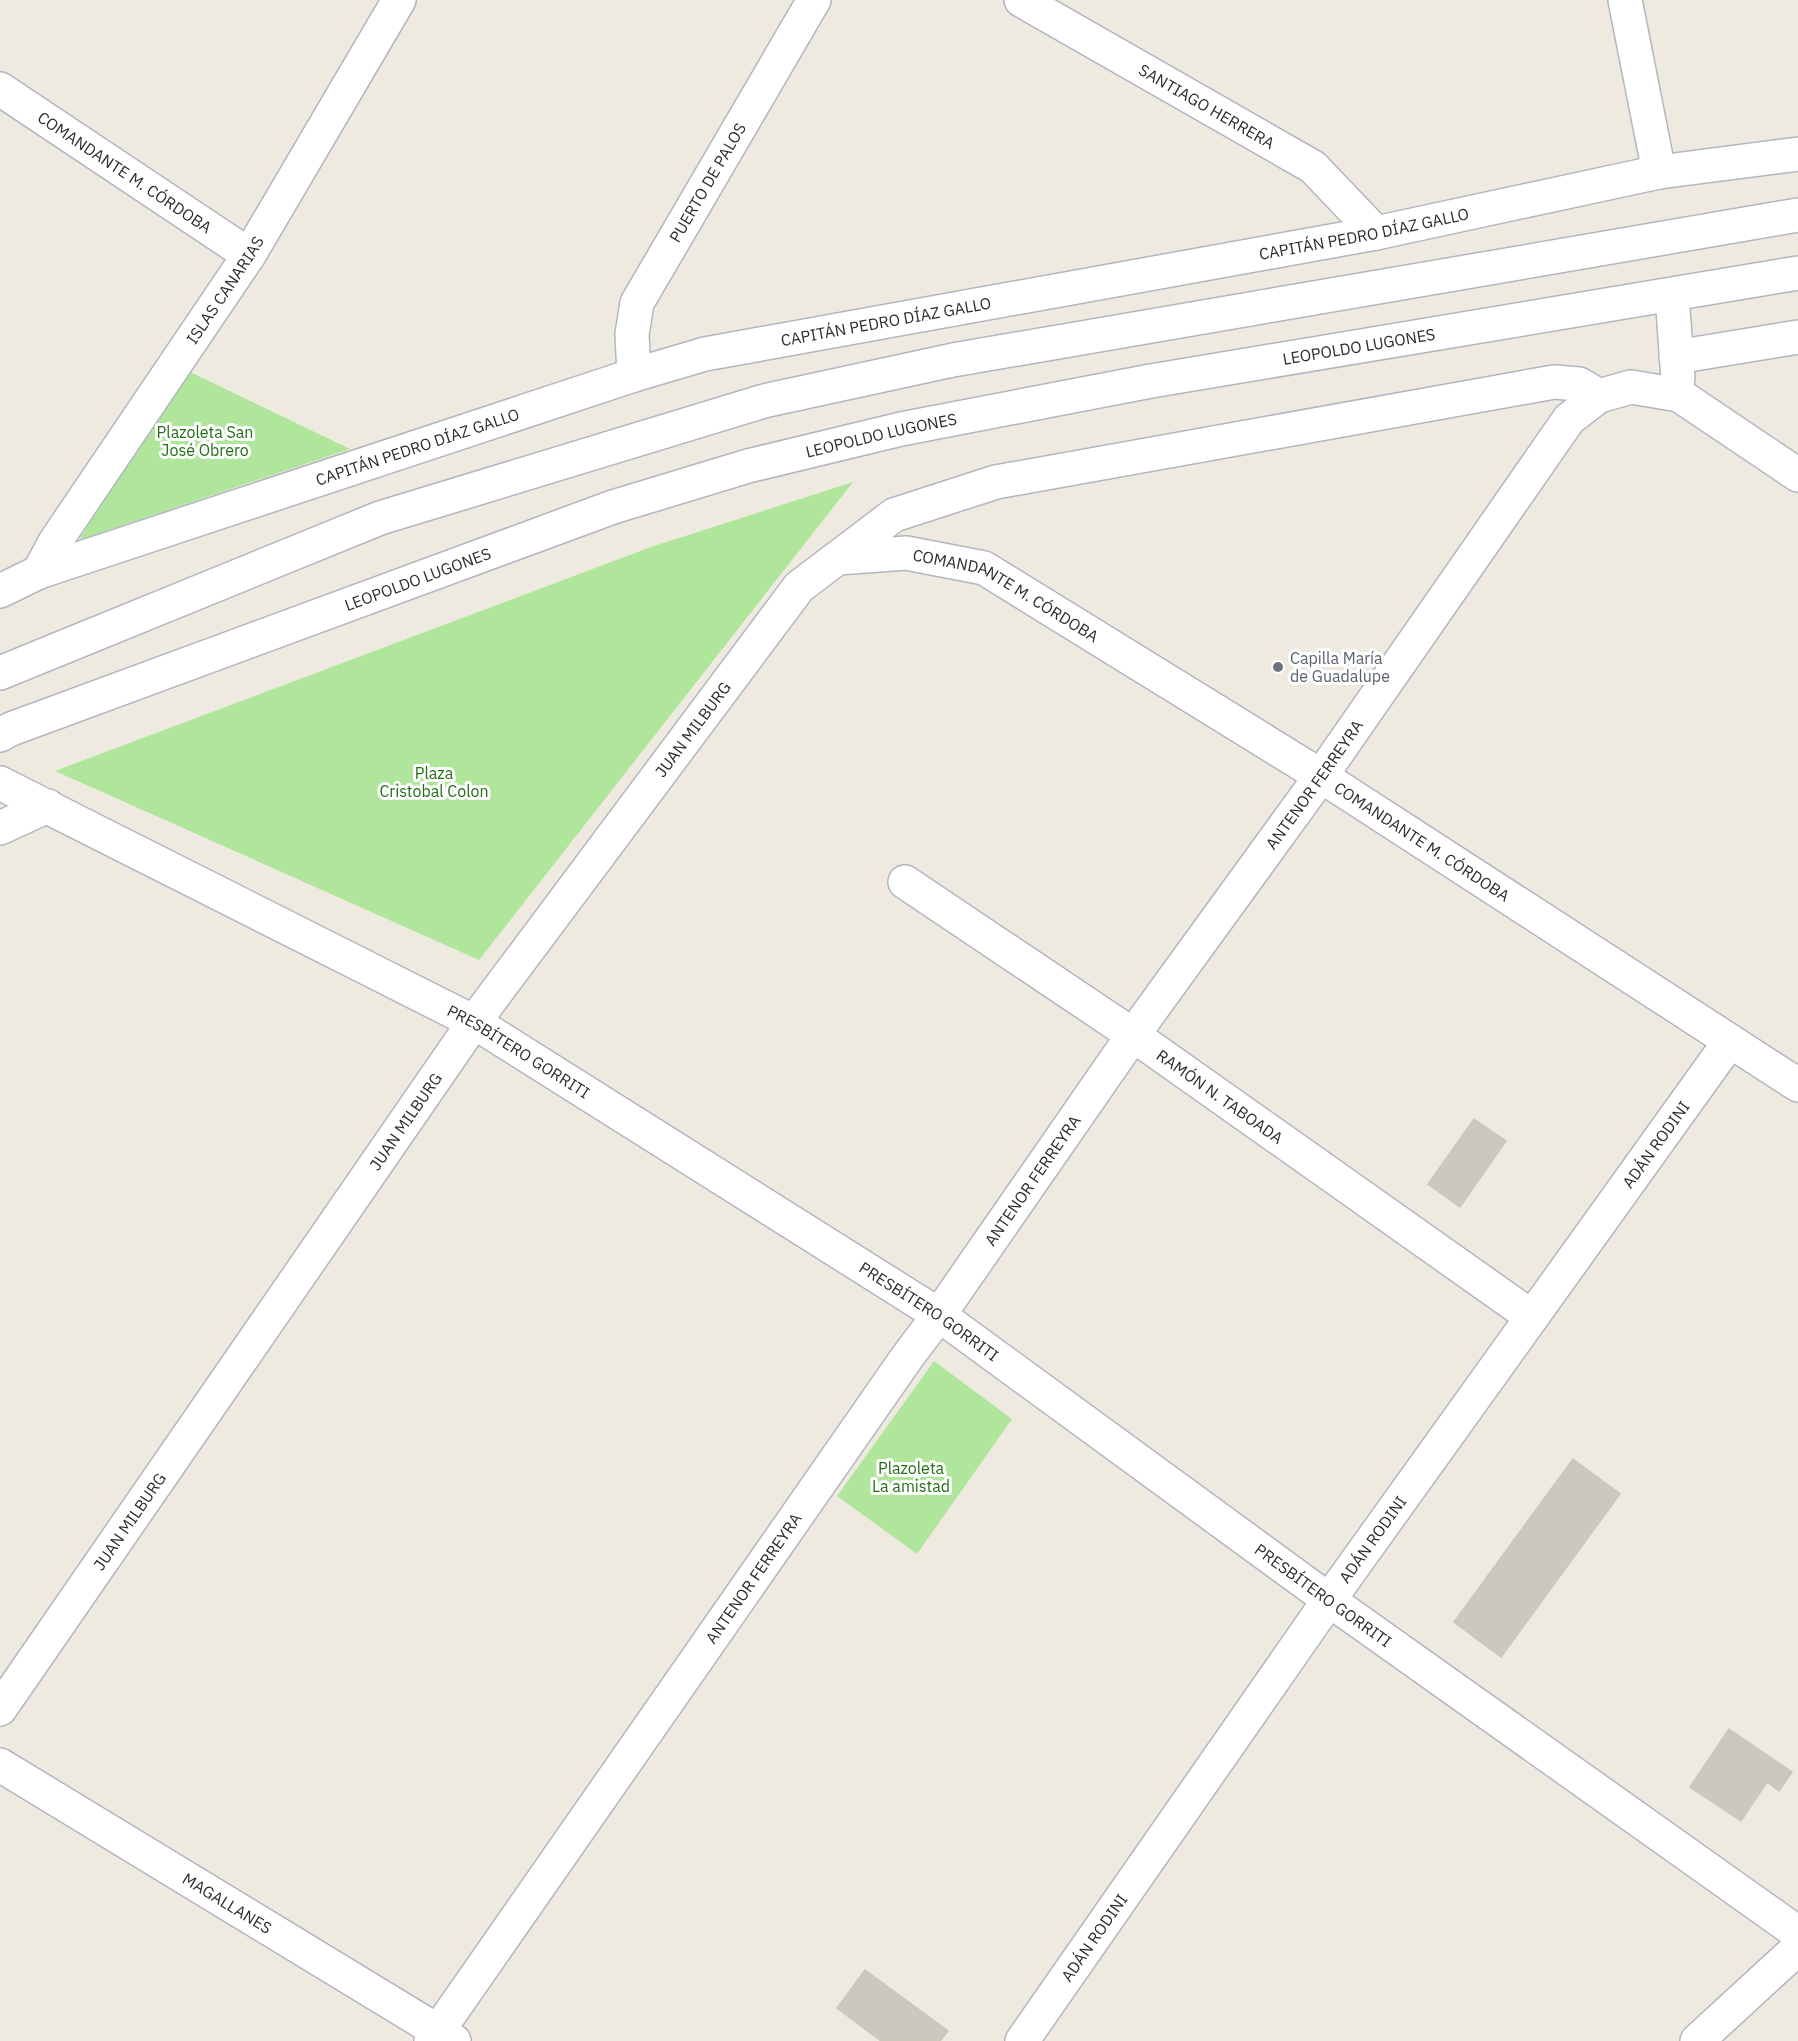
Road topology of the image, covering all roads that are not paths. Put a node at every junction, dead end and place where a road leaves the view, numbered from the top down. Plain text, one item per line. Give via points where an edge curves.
1 (399, 0) edge
2 (814, 0) edge
3 (1021, 0) edge
4 (1625, 0) edge
5 (0, 89) edge
6 (1798, 154) edge
7 (1659, 172) junction
8 (1798, 215) edge
9 (1376, 234) junction
10 (249, 255) junction
11 (1798, 273) edge
12 (1672, 295) junction
13 (1798, 337) edge
14 (1676, 357) junction
15 (634, 375) junction
16 (1679, 395) junction
17 (1599, 396) junction
18 (1798, 475) edge
19 (838, 558) junction
20 (39, 572) junction
21 (0, 591) edge
22 (0, 673) edge
23 (0, 735) edge
24 (1321, 776) junction
25 (0, 783) edge
26 (48, 806) junction
27 (0, 828) edge
28 (905, 882) dead end
29 (474, 1022) junction
30 (1133, 1035) junction
31 (1730, 1041) junction
32 (1798, 1084) edge
33 (939, 1315) junction
34 (1532, 1317) junction
35 (1329, 1600) junction
36 (0, 1709) edge
37 (0, 1765) edge
38 (1798, 1933) edge
39 (1798, 1948) edge
40 (441, 2038) edge
41 (1022, 2041) edge
42 (1698, 2041) edge

1 - 10 street, ISLAS CANARIAS
2 - 15 street, PUERTO DE PALOS via 638,303 632,334
3 - 9 street, SANTIAGO HERRERA via 1313,167
4 - 7 street
5 - 10 street, COMANDANTE M. CÓRDOBA
6 - 7 street, CAPITÁN PEDRO DÍAZ GALLO
7 - 9 street, CAPITÁN PEDRO DÍAZ GALLO
8 - 22 street via 952,360 764,401 380,518
9 - 15 street, CAPITÁN PEDRO DÍAZ GALLO via 705,354
10 - 20 street, ISLAS CANARIAS via 55,542
11 - 12 street, LEOPOLDO LUGONES
12 - 14 street
12 - 23 street, LEOPOLDO LUGONES via 1140,383 901,429 748,466 613,507
13 - 14 street
14 - 16 street
15 - 20 street, CAPITÁN PEDRO DÍAZ GALLO
16 - 17 street, ANTENOR FERREYRA via 1631,387
16 - 18 street
17 - 19 street, JUAN MILBURG via 1579,384 1554,382 996,482 894,515
17 - 24 street, ANTENOR FERREYRA via 1569,419
19 - 24 street, COMANDANTE M. CÓRDOBA via 906,553 984,568
19 - 29 street, JUAN MILBURG via 799,587
20 - 21 street, CAPITÁN PEDRO DÍAZ GALLO
24 - 30 street, ANTENOR FERREYRA
24 - 31 street, COMANDANTE M. CÓRDOBA
25 - 26 street, PRESBÍTERO GORRITI
26 - 27 street
26 - 29 street, PRESBÍTERO GORRITI
28 - 30 street, RAMÓN N. TABOADA
29 - 33 street, PRESBÍTERO GORRITI
29 - 36 street, JUAN MILBURG
30 - 33 street, ANTENOR FERREYRA
30 - 34 street, RAMÓN N. TABOADA
31 - 32 street, COMANDANTE M. CÓRDOBA
31 - 34 street, ADÁN RODINI
33 - 35 street, PRESBÍTERO GORRITI
33 - 40 street, ANTENOR FERREYRA
34 - 35 street, ADÁN RODINI
35 - 38 street, PRESBÍTERO GORRITI
35 - 41 street, ADÁN RODINI
37 - 40 street, MAGALLANES
39 - 42 street

